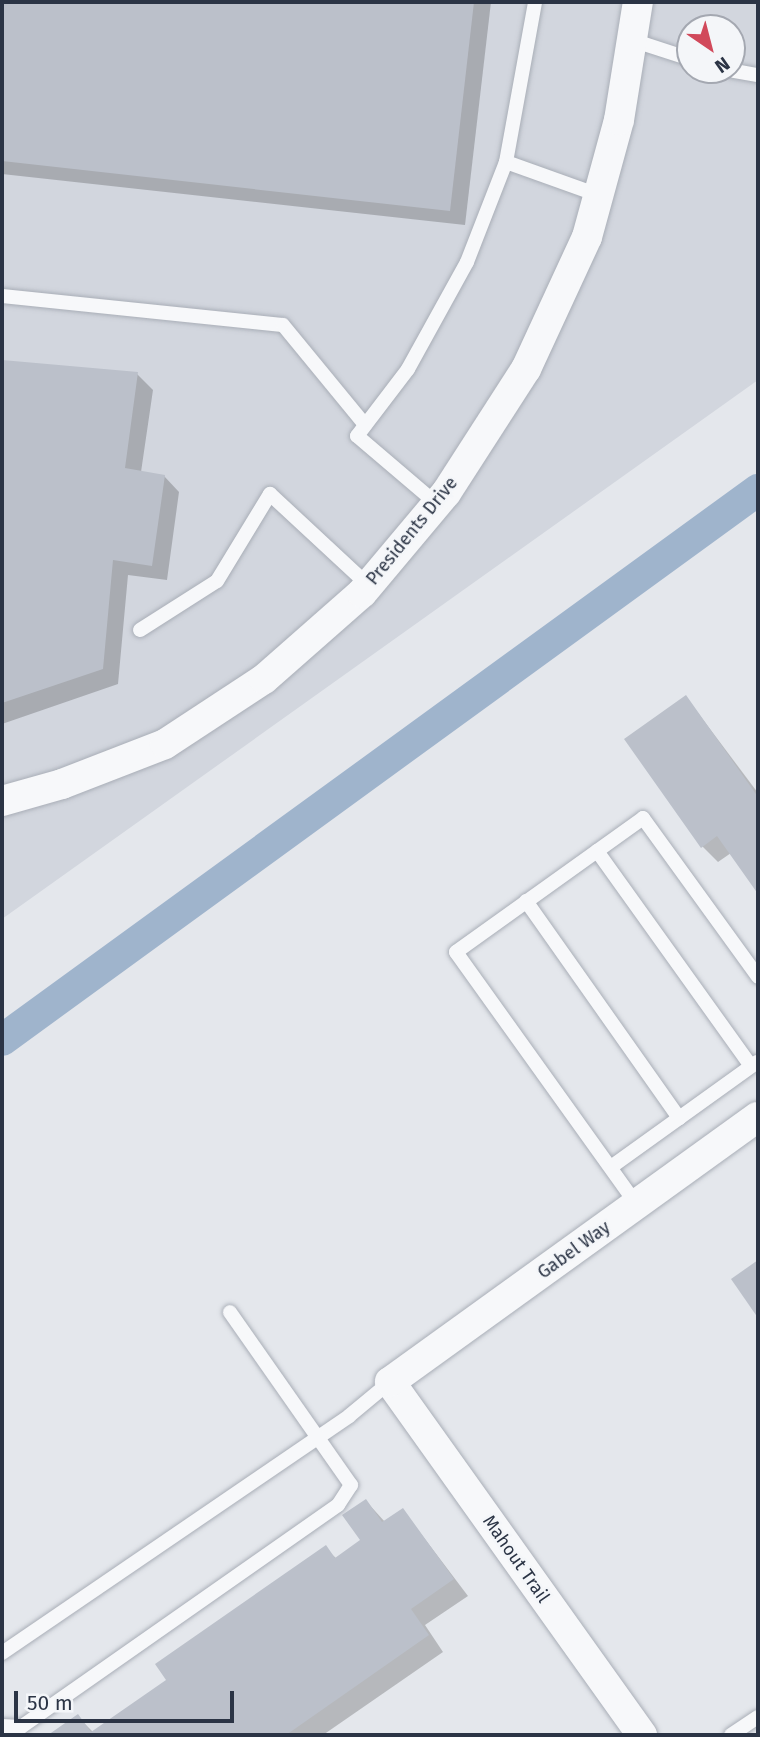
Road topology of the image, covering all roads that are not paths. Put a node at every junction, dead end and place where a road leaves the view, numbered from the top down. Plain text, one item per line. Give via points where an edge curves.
1 (535, 2) edge
2 (638, 2) edge
3 (632, 40) junction
4 (676, 54) edge
5 (506, 162) junction
6 (598, 195) junction
7 (2, 296) edge
8 (365, 425) junction
9 (437, 504) junction
10 (368, 585) junction
11 (140, 629) dead end
12 (2, 801) edge
13 (597, 850) junction
14 (526, 901) junction
15 (758, 977) edge
16 (755, 1064) edge
17 (679, 1118) junction
18 (758, 1118) edge
19 (611, 1167) junction
20 (637, 1205) junction
21 (230, 1312) dead end
22 (390, 1382) junction
23 (318, 1437) junction
24 (2, 1653) edge
25 (758, 1717) edge
26 (2, 1726) edge
27 (642, 1735) edge
28 (731, 1735) edge

1 - 5 lane
2 - 3 street, Presidents Drive
3 - 4 lane
3 - 6 street, Presidents Drive via 619,120
5 - 6 lane
5 - 8 lane via 467,262 408,369
6 - 9 street, Presidents Drive via 587,237 526,369
7 - 8 lane via 283,325
8 - 9 lane via 357,436
9 - 10 street, Presidents Drive
10 - 11 lane via 270,494 217,581
10 - 12 street, Presidents Drive via 264,679 165,744 62,784
13 - 14 lane
13 - 15 lane via 643,818
13 - 16 lane
14 - 17 lane
14 - 19 lane via 456,952
16 - 17 lane
17 - 19 lane
18 - 20 street, Gabel Way
19 - 20 lane
20 - 22 street, Gabel Way
21 - 23 lane
22 - 23 lane
22 - 27 street, Mahout Trail
23 - 24 lane
23 - 26 lane via 351,1485 338,1505 21,1727
25 - 28 lane

